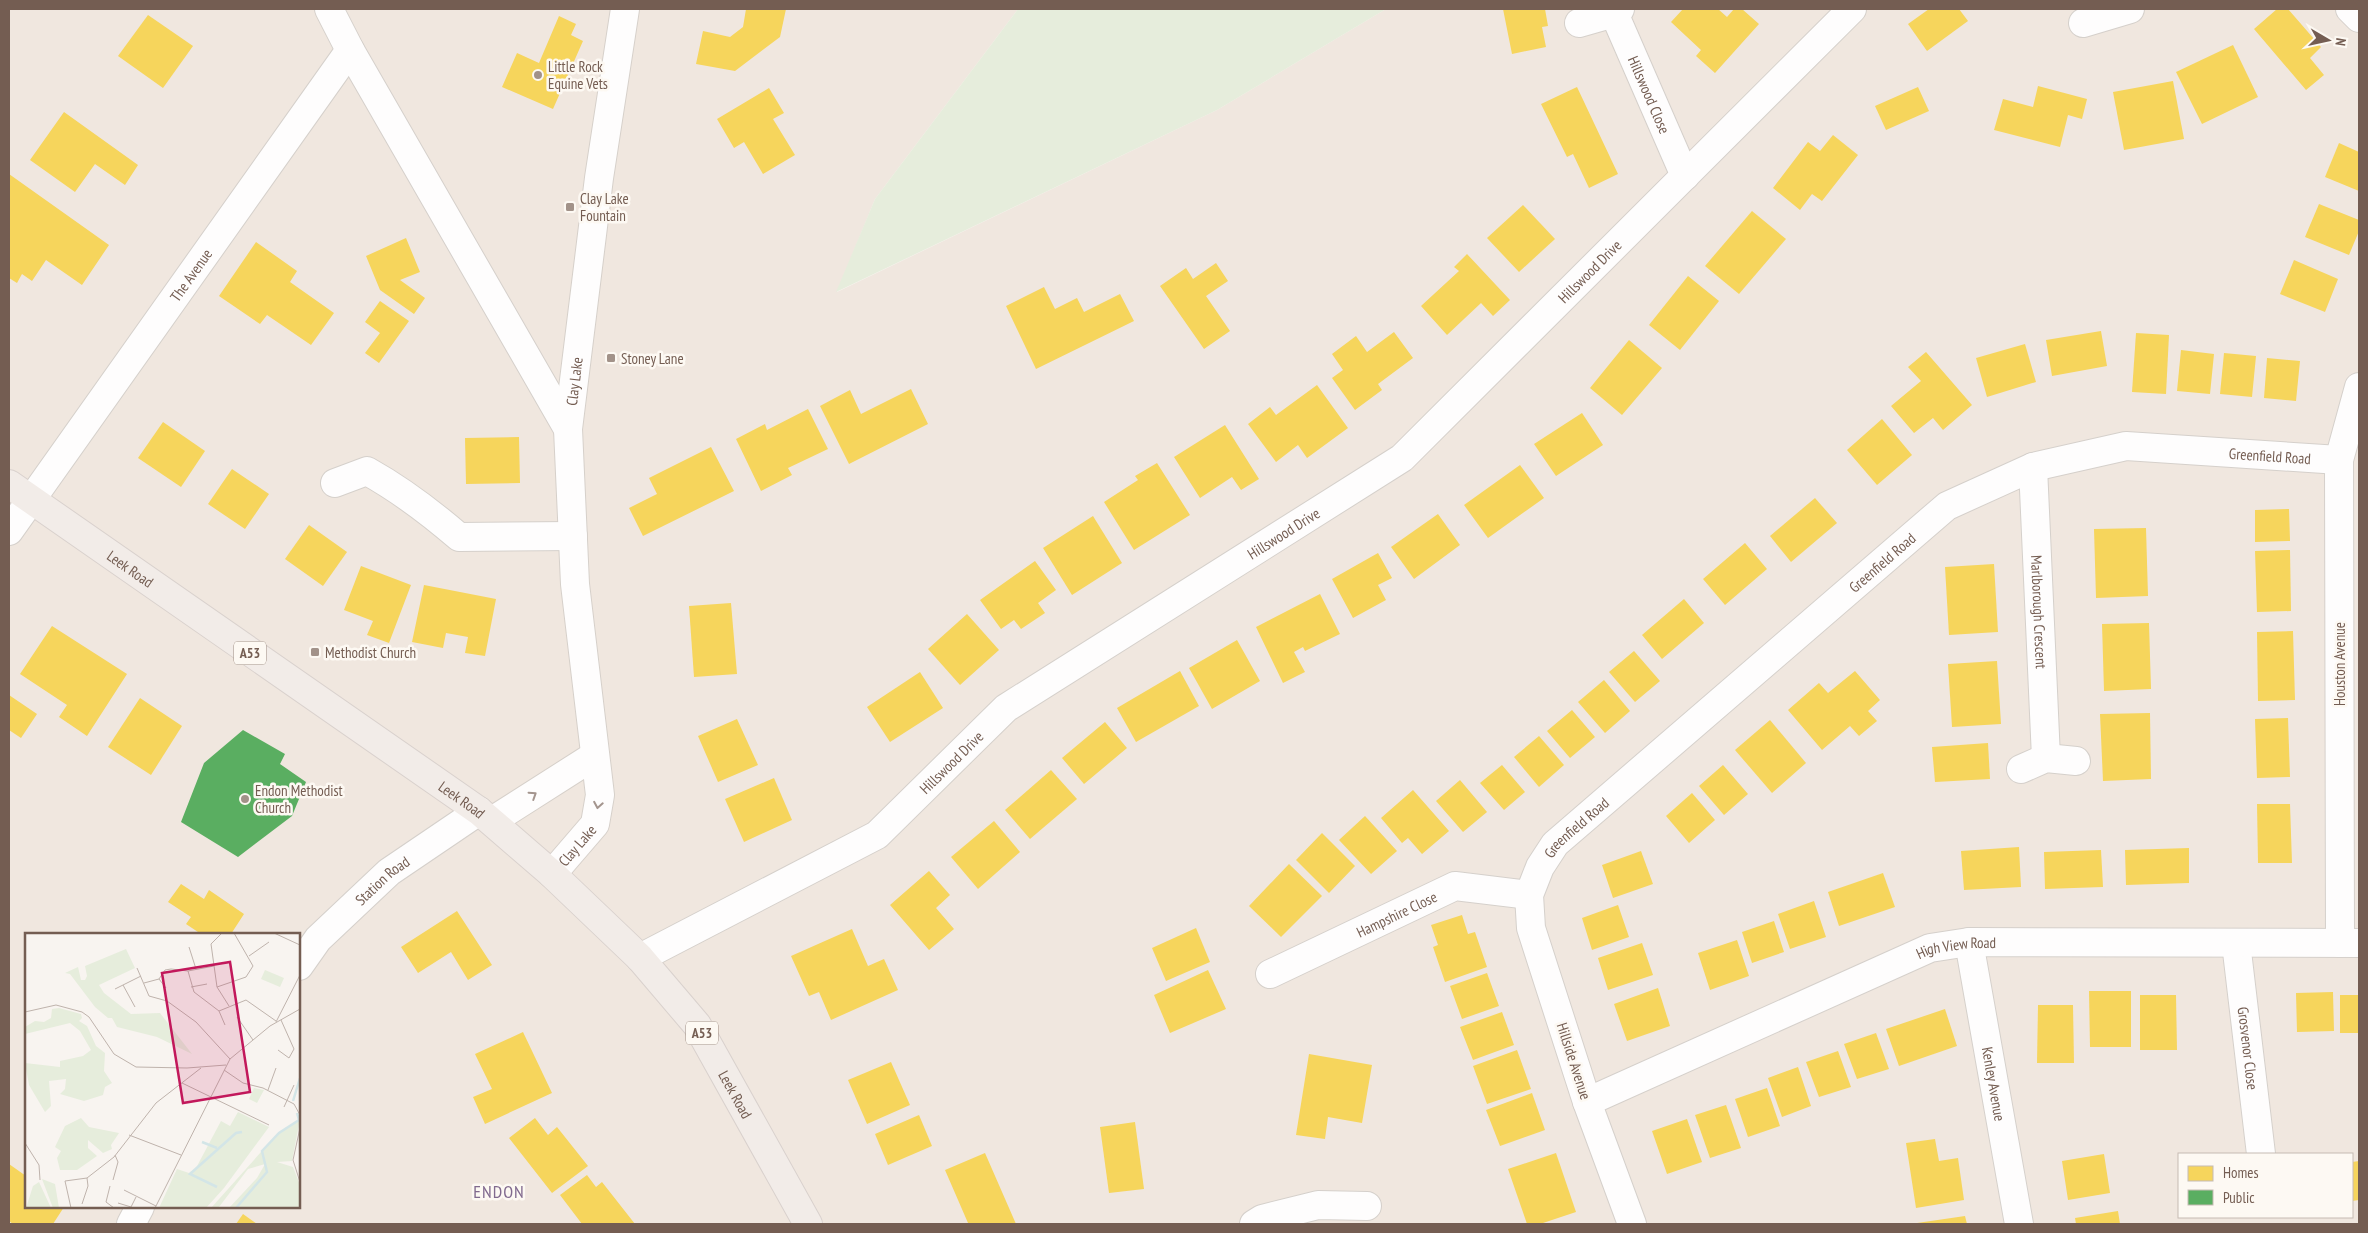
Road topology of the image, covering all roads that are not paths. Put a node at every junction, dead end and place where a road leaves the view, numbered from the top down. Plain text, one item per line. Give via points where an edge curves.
1 (329, 9) edge
2 (625, 9) edge
3 (1852, 9) edge
4 (2130, 9) edge
5 (2350, 9) edge
6 (1617, 11) edge
7 (2359, 18) edge
8 (1579, 23) dead end
9 (2083, 23) dead end
10 (350, 50) junction
11 (1685, 176) junction
12 (2359, 387) edge
13 (568, 429) junction
14 (2339, 460) junction
15 (2033, 467) junction
16 (335, 483) dead end
17 (9, 484) edge
18 (30, 500) junction
19 (9, 531) edge
20 (573, 536) junction
21 (2349, 614) edge
22 (594, 756) junction
23 (2046, 758) junction
24 (2076, 761) dead end
25 (2021, 769) dead end
26 (485, 816) junction
27 (552, 874) junction
28 (1529, 895) junction
29 (1969, 942) junction
30 (2236, 943) junction
31 (2350, 943) edge
32 (640, 958) junction
33 (300, 965) edge
34 (1270, 974) dead end
35 (1587, 1102) junction
36 (2261, 1153) edge
37 (1367, 1206) dead end
38 (139, 1208) edge
39 (131, 1224) edge
40 (808, 1224) edge
41 (1254, 1224) edge
42 (1632, 1224) edge
43 (2019, 1224) edge

1 - 10 street
2 - 13 street, Clay Lake via 599,178
3 - 11 street, Hillswood Drive
4 - 9 street
5 - 7 street
6 - 8 street, Hillswood Close
6 - 11 street, Hillswood Close
10 - 13 street
10 - 18 street, The Avenue
11 - 32 street, Hillswood Drive via 1402,458 1006,708 877,835
12 - 14 street, Houston Avenue
13 - 20 street, Clay Lake
14 - 15 street, Greenfield Road via 2126,446
14 - 21 street, Houston Avenue
15 - 23 street, Marlborough Crescent
15 - 28 street, Greenfield Road via 1947,506 1555,844 1540,867
16 - 20 street via 367,471 427,509 459,538
17 - 18 highway, Leek Road / A53
18 - 19 street, The Avenue
18 - 26 highway, Leek Road / A53
20 - 22 street, Clay Lake via 575,584
21 - 31 street, Houston Avenue
26 -> 22 street
22 -> 27 street, Clay Lake via 600,795 595,824
23 - 24 street
23 - 25 street
26 - 27 highway, Leek Road / A53
26 - 33 street, Station Road via 389,872 318,939
27 - 32 highway, Leek Road / A53
28 - 34 street, Hampshire Close via 1455,886
28 - 35 street, Hillside Avenue via 1531,928
29 - 30 street, High View Road
29 - 35 street, High View Road via 1930,948
29 - 43 street, Kenley Avenue
30 - 31 street, High View Road
30 - 36 street, Grosvenor Close
32 - 40 highway, Leek Road / A53 via 698,1025
35 - 42 street, Hillside Avenue
37 - 41 street via 1318,1205 1262,1219
38 - 39 street

